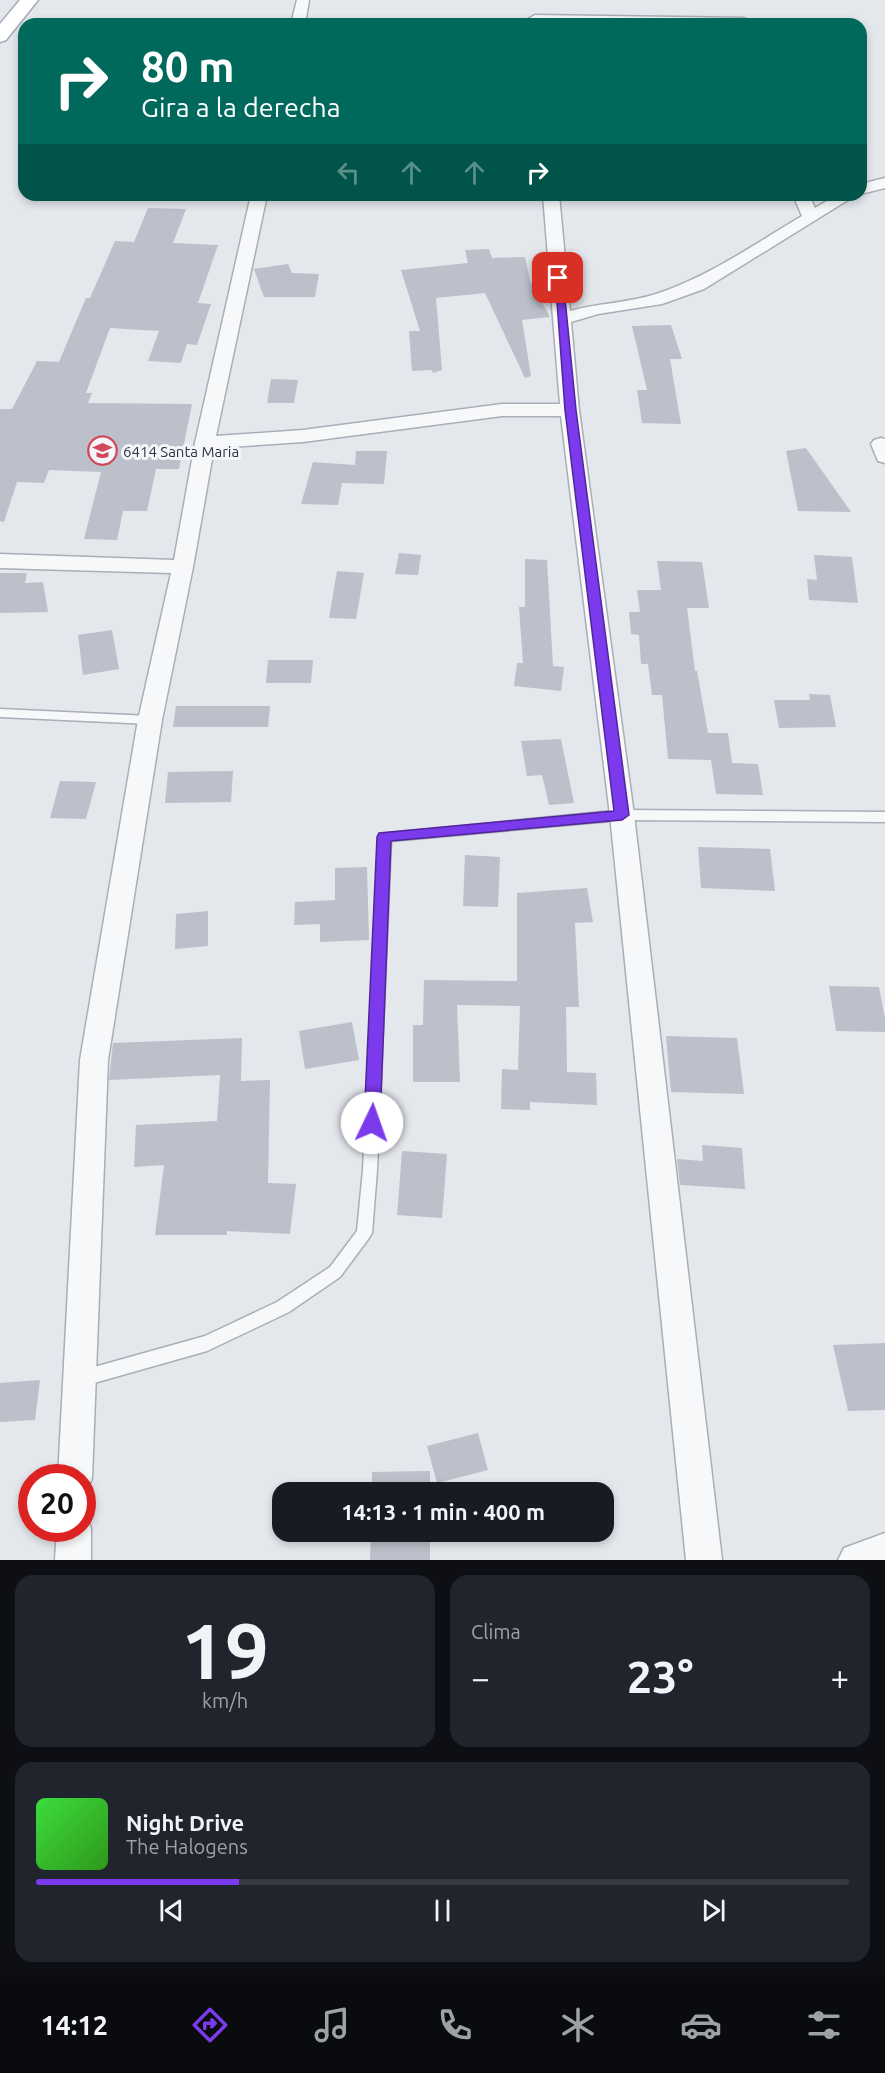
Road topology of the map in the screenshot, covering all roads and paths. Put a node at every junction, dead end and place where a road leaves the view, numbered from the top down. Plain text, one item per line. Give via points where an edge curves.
1 (29, 0) edge
2 (303, 0) edge
3 (299, 18) edge
4 (0, 36) edge
5 (885, 183) edge
6 (867, 188) edge
7 (258, 201) edge
8 (552, 201) edge
9 (804, 201) edge
10 (837, 201) edge
11 (810, 216) junction
12 (562, 319) junction
13 (570, 410) junction
14 (205, 443) junction
15 (0, 561) edge
16 (183, 567) junction
17 (0, 713) edge
18 (150, 720) junction
19 (622, 815) junction
20 (885, 817) edge
21 (79, 1379) junction
22 (76, 1464) edge
23 (74, 1542) edge
24 (885, 1551) edge
25 (73, 1560) edge
26 (704, 1560) edge
27 (856, 1560) edge

1 - 4 main road
2 - 3 street
5 - 6 street
7 - 14 street
8 - 12 street
9 - 11 street
10 - 11 street
11 - 12 street via 715,276 681,292
12 - 13 street
13 - 14 street via 502,410 303,436
13 - 19 street
14 - 16 street
15 - 16 street
16 - 18 street
17 - 18 lane
18 - 21 street via 94,1060
19 - 20 lane
19 - 21 lane via 384,837 364,1233 335,1272 283,1307 207,1343
19 - 26 street
21 - 22 street
23 - 25 street
24 - 27 street

